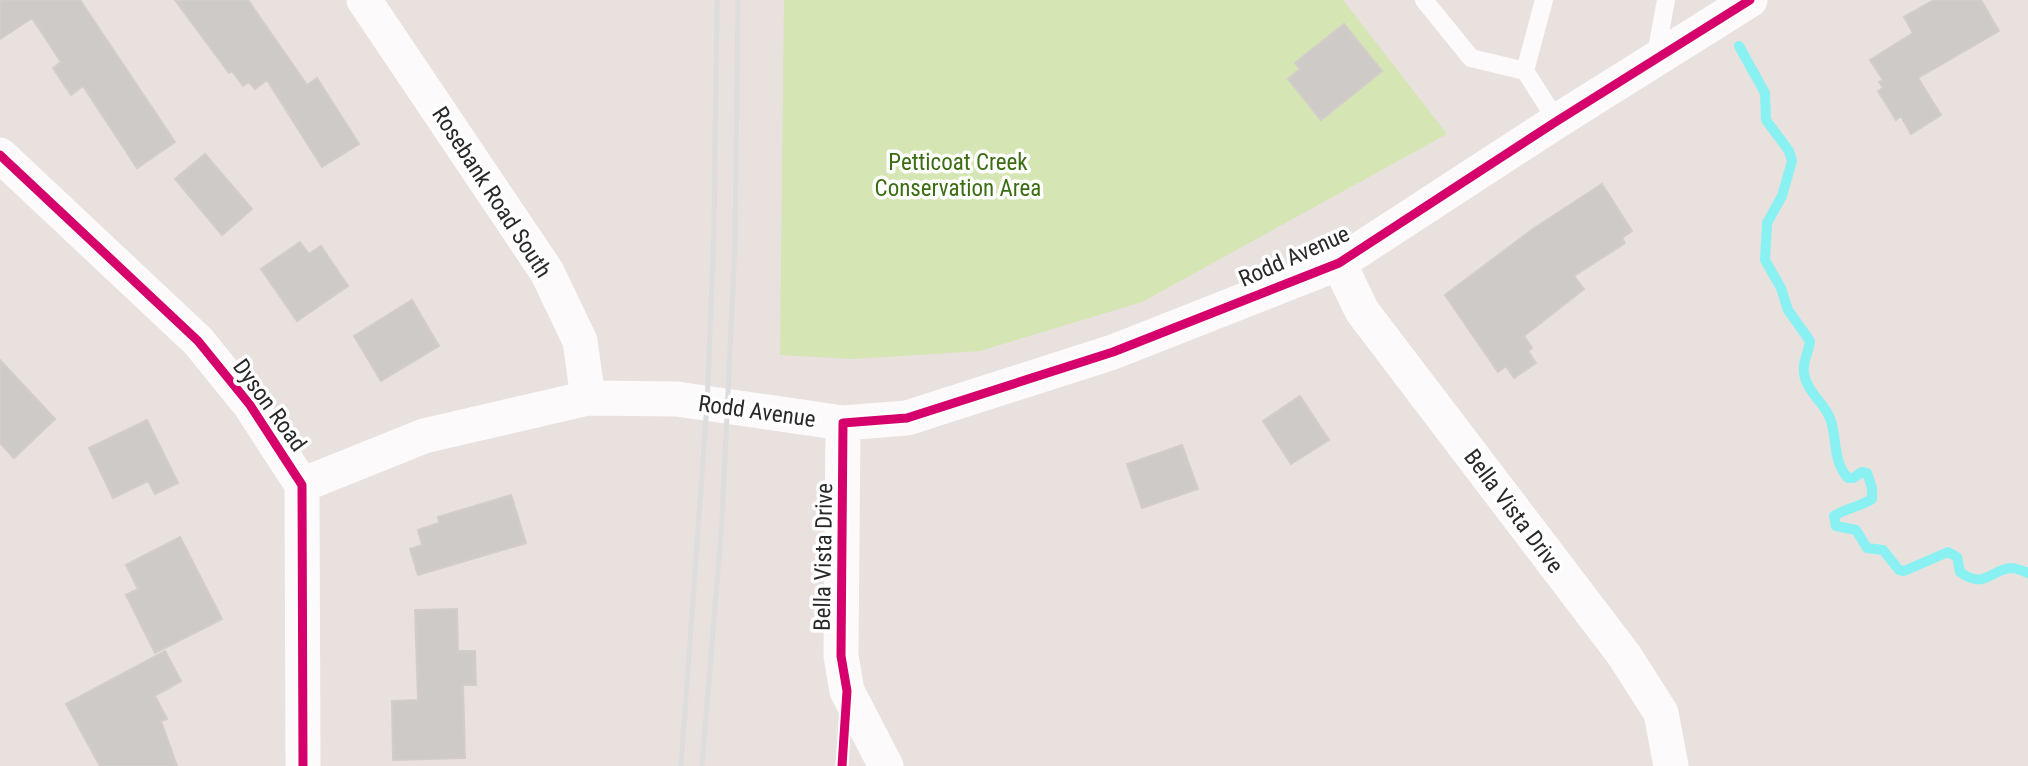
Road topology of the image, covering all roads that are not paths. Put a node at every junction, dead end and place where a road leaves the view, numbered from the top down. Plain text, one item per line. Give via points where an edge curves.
1 (364, 0) edge
2 (1424, 0) edge
3 (1544, 0) edge
4 (1666, 0) edge
5 (1751, 0) edge
6 (1655, 60) junction
7 (1525, 71) junction
8 (1557, 121) junction
9 (0, 155) edge
10 (1339, 263) junction
11 (589, 398) junction
12 (844, 423) junction
13 (302, 485) junction
14 (303, 766) edge
15 (886, 766) edge
16 (1671, 766) edge

1 - 11 street, Rosebank Road South via 547,272 580,341
2 - 7 lane via 1471,58
3 - 7 lane
4 - 6 lane
5 - 6 street, Rodd Avenue
6 - 8 street, Rodd Avenue
7 - 8 lane
8 - 10 street, Rodd Avenue
9 - 13 street, Dyson Road via 198,341 250,405
10 - 12 street, Rodd Avenue via 1113,352 907,418
10 - 16 street, Bella Vista Drive via 1362,312 1623,655 1661,713
11 - 12 street, Rodd Avenue via 677,399
11 - 13 street, Rodd Avenue via 424,436
12 - 15 street, Bella Vista Drive via 841,656 847,691
13 - 14 street, Dyson Road

